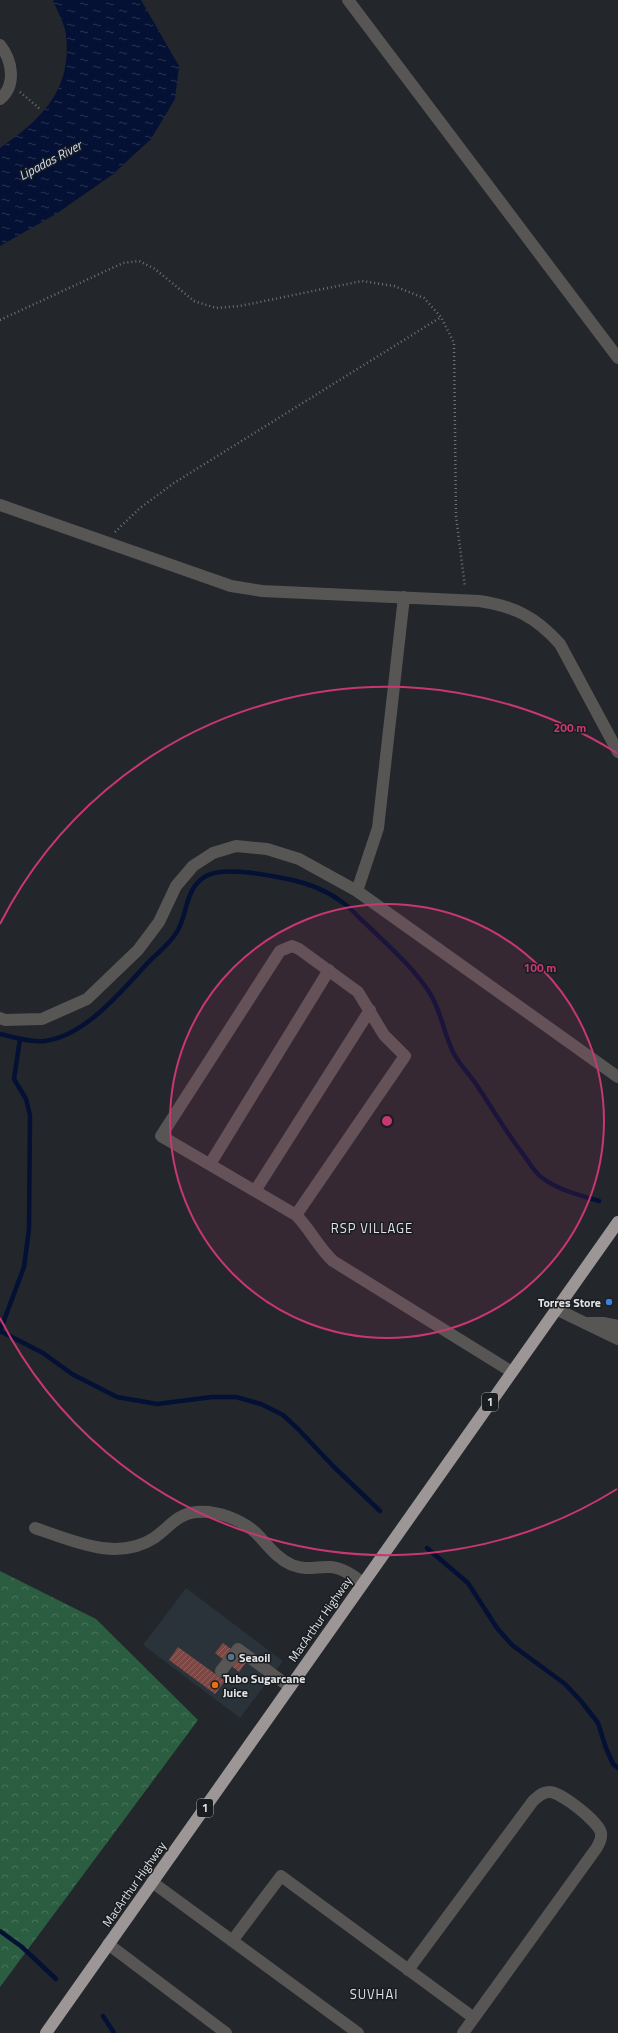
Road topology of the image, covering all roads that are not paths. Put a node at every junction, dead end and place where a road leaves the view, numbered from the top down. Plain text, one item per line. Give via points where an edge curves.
1 (348, 0) edge
2 (0, 45) edge
3 (0, 99) edge
4 (618, 358) edge
5 (0, 505) edge
6 (404, 597) junction
7 (618, 752) edge
8 (357, 891) junction
9 (329, 970) junction
10 (370, 1010) junction
11 (0, 1018) edge
12 (618, 1077) edge
13 (210, 1164) junction
14 (255, 1191) junction
15 (296, 1215) junction
16 (618, 1222) edge
17 (556, 1309) junction
18 (586, 1323) junction
19 (618, 1326) edge
20 (618, 1339) edge
21 (512, 1372) junction
22 (35, 1528) dead end
23 (363, 1583) junction
24 (221, 1671) dead end
25 (290, 1687) junction
26 (152, 1882) junction
27 (232, 1941) junction
28 (108, 1944) junction
29 (408, 1970) junction
30 (474, 2018) junction
31 (46, 2033) edge
32 (226, 2033) edge
33 (358, 2033) edge
34 (463, 2033) edge

1 - 4 street
2 - 3 street via 12,70 11,84
5 - 6 street via 231,586 262,591
6 - 7 street via 496,604 513,609 547,629 560,644
6 - 8 street via 378,828
8 - 11 street via 299,859 267,849 236,846 213,853 193,866 176,886 159,922 138,950 87,999 42,1019
8 - 12 street
9 - 10 street via 358,992
9 - 13 street
9 - 13 street via 292,946 280,951 161,1136
10 - 14 street
10 - 15 street via 384,1035 406,1056
13 - 14 street
14 - 15 street
15 - 21 street via 306,1224 322,1251 333,1261
16 - 17 highway, MacArthur Highway / 1
17 - 18 street
17 - 21 highway, MacArthur Highway / 1
18 - 19 street
18 - 20 street
21 - 23 highway, MacArthur Highway / 1
22 - 23 street via 92,1547 120,1549 137,1547 182,1516 198,1512 218,1514 246,1526 276,1555 292,1564 312,1570 338,1568
23 - 25 highway, MacArthur Highway / 1
24 - 25 street via 238,1649
25 - 26 highway, MacArthur Highway / 1
26 - 27 street
26 - 28 highway, MacArthur Highway / 1
27 - 29 street via 281,1876
27 - 33 street
28 - 31 highway, MacArthur Highway / 1
28 - 32 street
29 - 30 street
29 - 30 street via 533,1801 548,1792 561,1796 596,1824 601,1833 599,1843
30 - 34 street

